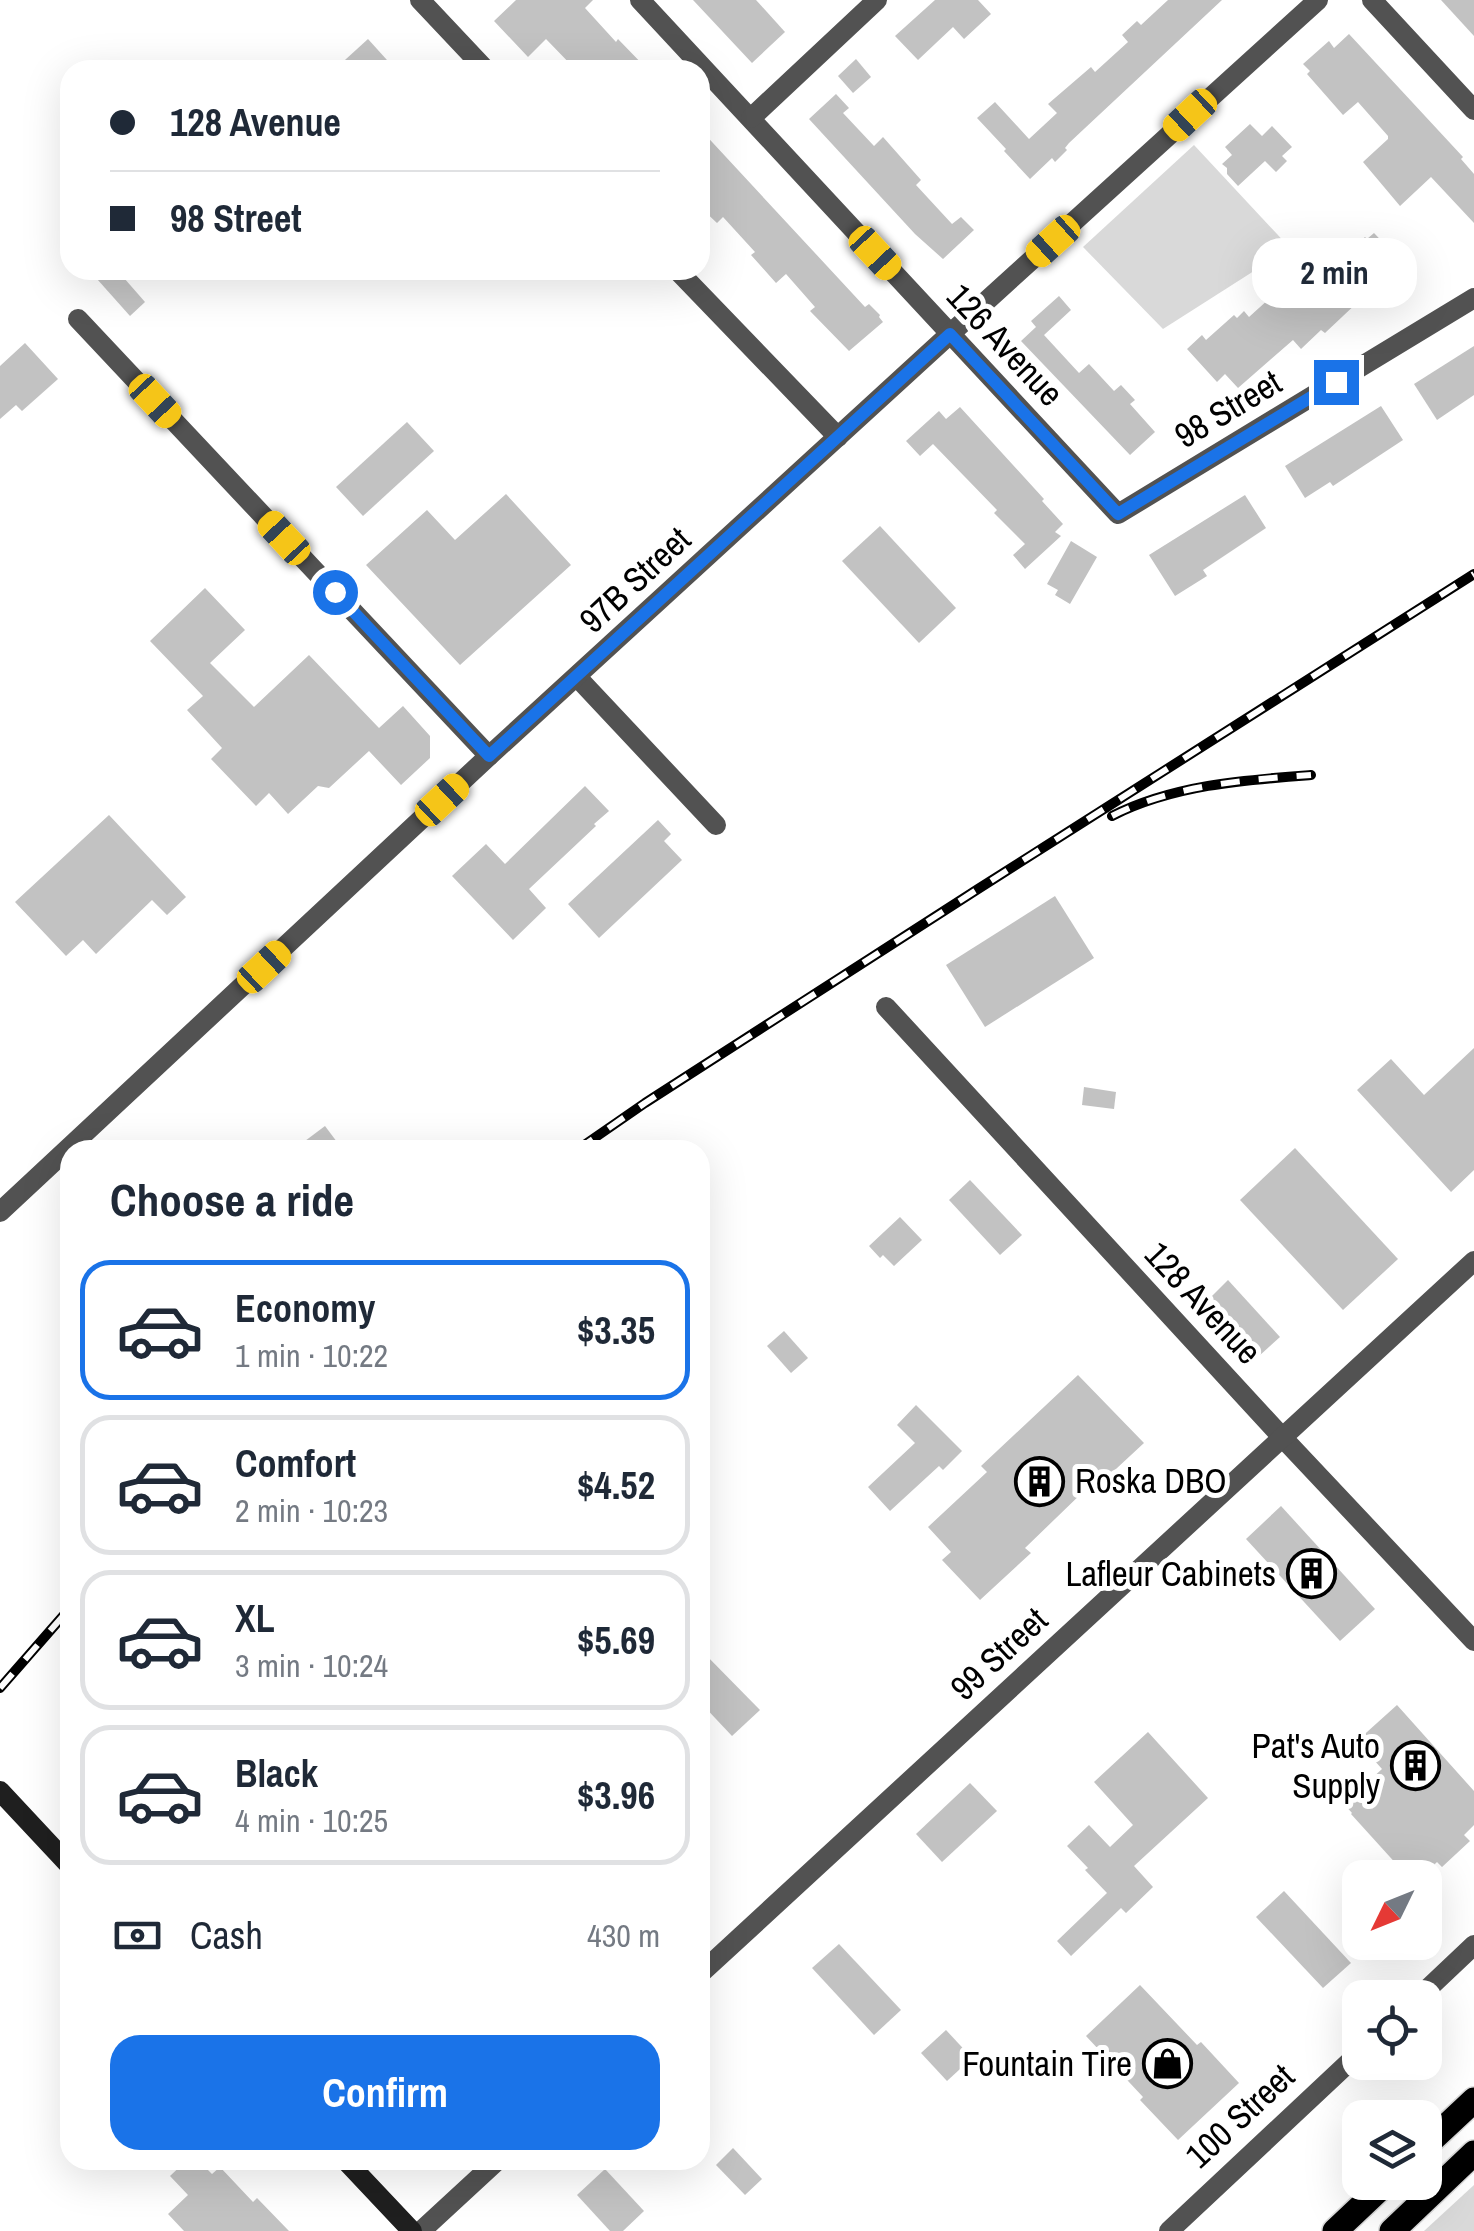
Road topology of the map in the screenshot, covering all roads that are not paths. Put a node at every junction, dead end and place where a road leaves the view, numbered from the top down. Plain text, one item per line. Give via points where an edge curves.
1 (420, 0) edge
2 (640, 0) edge
3 (877, 0) edge
4 (1318, 0) edge
5 (1372, 0) edge
6 (477, 60) edge
7 (696, 60) edge
8 (710, 74) edge
9 (1474, 110) edge
10 (751, 118) junction
11 (687, 280) edge
12 (1474, 298) edge
13 (78, 320) dead end
14 (950, 334) junction
15 (838, 437) junction
16 (1118, 514) joint
17 (578, 677) junction
18 (489, 756) junction
19 (716, 825) dead end
20 (886, 1007) dead end
21 (77, 1140) edge
22 (60, 1156) edge
23 (0, 1212) edge
24 (1474, 1260) edge
25 (1282, 1436) junction
26 (1474, 1640) edge
27 (0, 1791) edge
28 (60, 1855) edge
29 (1474, 1945) edge
30 (710, 1965) edge
31 (1437, 1980) edge
32 (1342, 2069) edge
33 (1474, 2100) edge
34 (1442, 2130) edge
35 (1474, 2153) edge
36 (354, 2170) edge
37 (487, 2170) edge
38 (1367, 2200) edge
39 (412, 2231) edge
40 (421, 2231) edge
41 (1169, 2231) edge
42 (1335, 2231) edge
43 (1392, 2231) edge

1 - 6 street
2 - 7 street, 126 Avenue
3 - 10 street
4 - 14 street, 97B Street
5 - 9 street
8 - 10 street, 126 Avenue
10 - 14 street, 126 Avenue
11 - 15 street
12 - 16 street, 98 Street
13 - 18 street
14 - 15 street, 97B Street
14 - 16 street, 126 Avenue
15 - 17 street, 97B Street
17 - 18 street, 97B Street
17 - 19 street
18 - 21 street, 97B Street
20 - 25 street, 128 Avenue
22 - 23 street, 97B Street
24 - 25 street, 99 Street
25 - 26 street, 128 Avenue
25 - 30 street, 99 Street
27 - 28 main road
29 - 31 street
32 - 41 street, 100 Street
33 - 34 main road
35 - 43 main road
36 - 39 main road
37 - 40 street
38 - 42 main road

